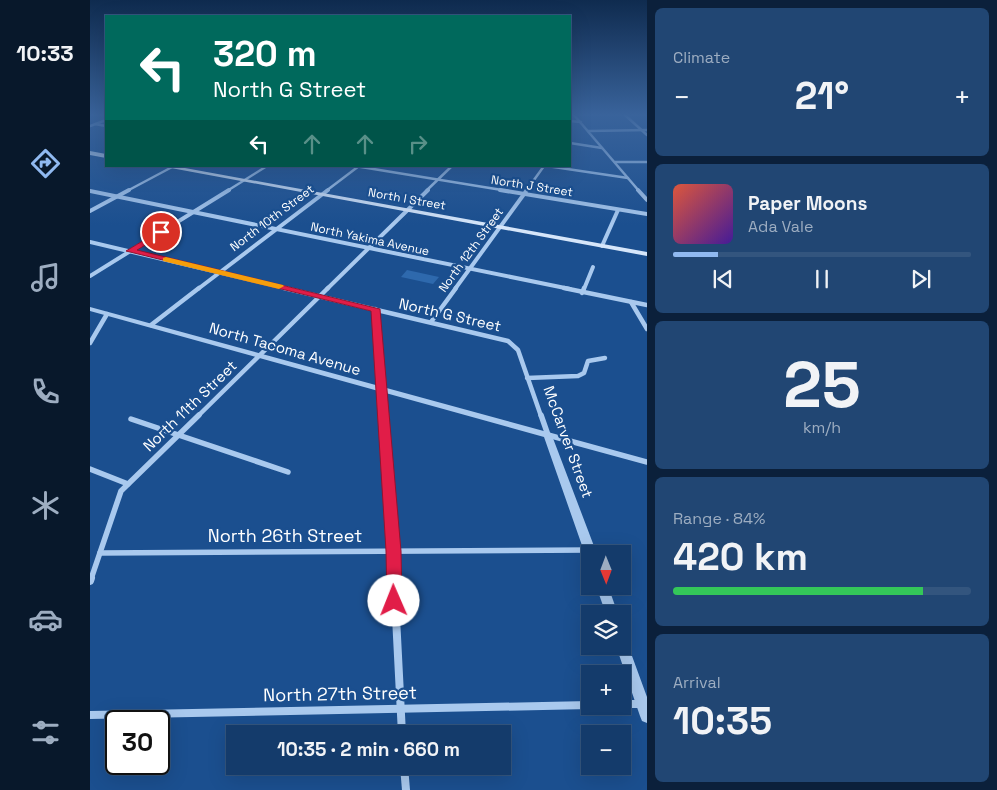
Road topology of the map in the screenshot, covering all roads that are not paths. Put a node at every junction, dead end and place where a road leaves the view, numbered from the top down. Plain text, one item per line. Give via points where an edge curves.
1 (606, 152) edge
2 (90, 153) edge
3 (105, 156) edge
4 (615, 162) junction
5 (647, 162) edge
6 (173, 167) edge
7 (265, 167) edge
8 (357, 167) edge
9 (364, 167) edge
10 (451, 167) edge
11 (544, 167) edge
12 (552, 167) edge
13 (628, 178) junction
14 (438, 180) junction
15 (243, 181) junction
16 (90, 192) edge
17 (524, 194) junction
18 (321, 195) junction
19 (116, 197) junction
20 (647, 200) edge
21 (90, 210) edge
22 (406, 210) junction
23 (618, 210) junction
24 (192, 213) junction
25 (647, 214) edge
26 (500, 227) junction
27 (276, 230) junction
28 (90, 242) edge
29 (602, 246) junction
30 (368, 248) junction
31 (130, 251) junction
32 (647, 254) edge
33 (593, 267) dead end
34 (469, 269) junction
35 (220, 272) junction
36 (90, 276) edge
37 (582, 292) junction
38 (319, 296) junction
39 (631, 302) junction
40 (647, 305) edge
41 (90, 309) edge
42 (375, 309) junction
43 (107, 314) junction
44 (431, 322) junction
45 (151, 325) junction
46 (647, 328) edge
47 (512, 343) joint
48 (90, 344) edge
49 (259, 356) junction
50 (605, 358) dead end
51 (527, 378) junction
52 (382, 390) junction
53 (131, 419) dead end
54 (178, 435) junction
55 (548, 435) junction
56 (647, 462) edge
57 (90, 468) edge
58 (288, 472) dead end
59 (128, 484) junction
60 (587, 545) edge
61 (393, 551) junction
62 (581, 552) edge
63 (100, 553) junction
64 (90, 581) edge
65 (626, 655) edge
66 (581, 705) edge
67 (631, 706) edge
68 (646, 708) edge
69 (400, 709) junction
70 (90, 715) edge
71 (401, 725) edge
72 (405, 775) edge
73 (406, 790) edge

1 - 4 street
2 - 3 main road
4 - 5 street
4 - 13 street
6 - 15 main road, North I Street
6 - 19 street
7 - 15 street
8 - 18 street, North 10th Street
9 - 14 street, North J Street
10 - 14 street, North 11th Street
11 - 17 street, North 12th Street
12 - 13 street
13 - 20 street
14 - 17 street, North J Street
14 - 22 street, North 11th Street
15 - 18 main road, North I Street
15 - 24 street
16 - 19 street, North Yakima Avenue
17 - 23 street, North J Street
17 - 26 street, North 12th Street
18 - 22 main road, North I Street
18 - 27 street, North 10th Street
19 - 21 street
19 - 24 street, North Yakima Avenue
22 - 26 main road, North I Street
22 - 30 street, North 11th Street
23 - 25 street, North J Street
23 - 29 street
24 - 27 street, North Yakima Avenue
24 - 31 street
26 - 29 main road, North I Street
26 - 34 street, North 12th Street
27 - 30 street, North Yakima Avenue
27 - 35 street, North 10th Street
28 - 31 street, North G Street
29 - 32 main road, North I Street
30 - 34 street, North Yakima Avenue
30 - 38 street, North 11th Street
31 - 35 street, North G Street
31 - 36 street
33 - 37 street
34 - 37 street, North Yakima Avenue
34 - 44 street, North 12th Street
35 - 38 street, North G Street
35 - 45 street, North 10th Street
37 - 39 street, North Yakima Avenue
38 - 42 street, North G Street
38 - 49 street, North 11th Street
39 - 40 street, North Yakima Avenue
39 - 46 street
41 - 43 street, North Tacoma Avenue
42 - 44 street, North G Street
42 - 52 street
43 - 45 street, North Tacoma Avenue
43 - 48 street
44 - 47 street, North G Street
45 - 49 street, North Tacoma Avenue
47 - 51 street, McCarver Street via 518,350
49 - 52 street, North Tacoma Avenue
49 - 54 street, North 11th Street
50 - 51 street via 588,361 584,373 578,376
51 - 55 street, McCarver Street
52 - 55 street, North Tacoma Avenue
52 - 61 street
53 - 54 street
54 - 58 street
54 - 59 street, North 11th Street
55 - 56 street, North Tacoma Avenue
55 - 60 street, McCarver Street
57 - 59 street
59 - 63 street, North 11th Street via 121,491
61 - 62 street, North 26th Street
61 - 63 street, North 26th Street
61 - 69 street
63 - 64 street, North 11th Street
65 - 68 street
66 - 69 street, North 27th Street
67 - 68 street
69 - 70 street, North 27th Street
69 - 71 street
72 - 73 street

